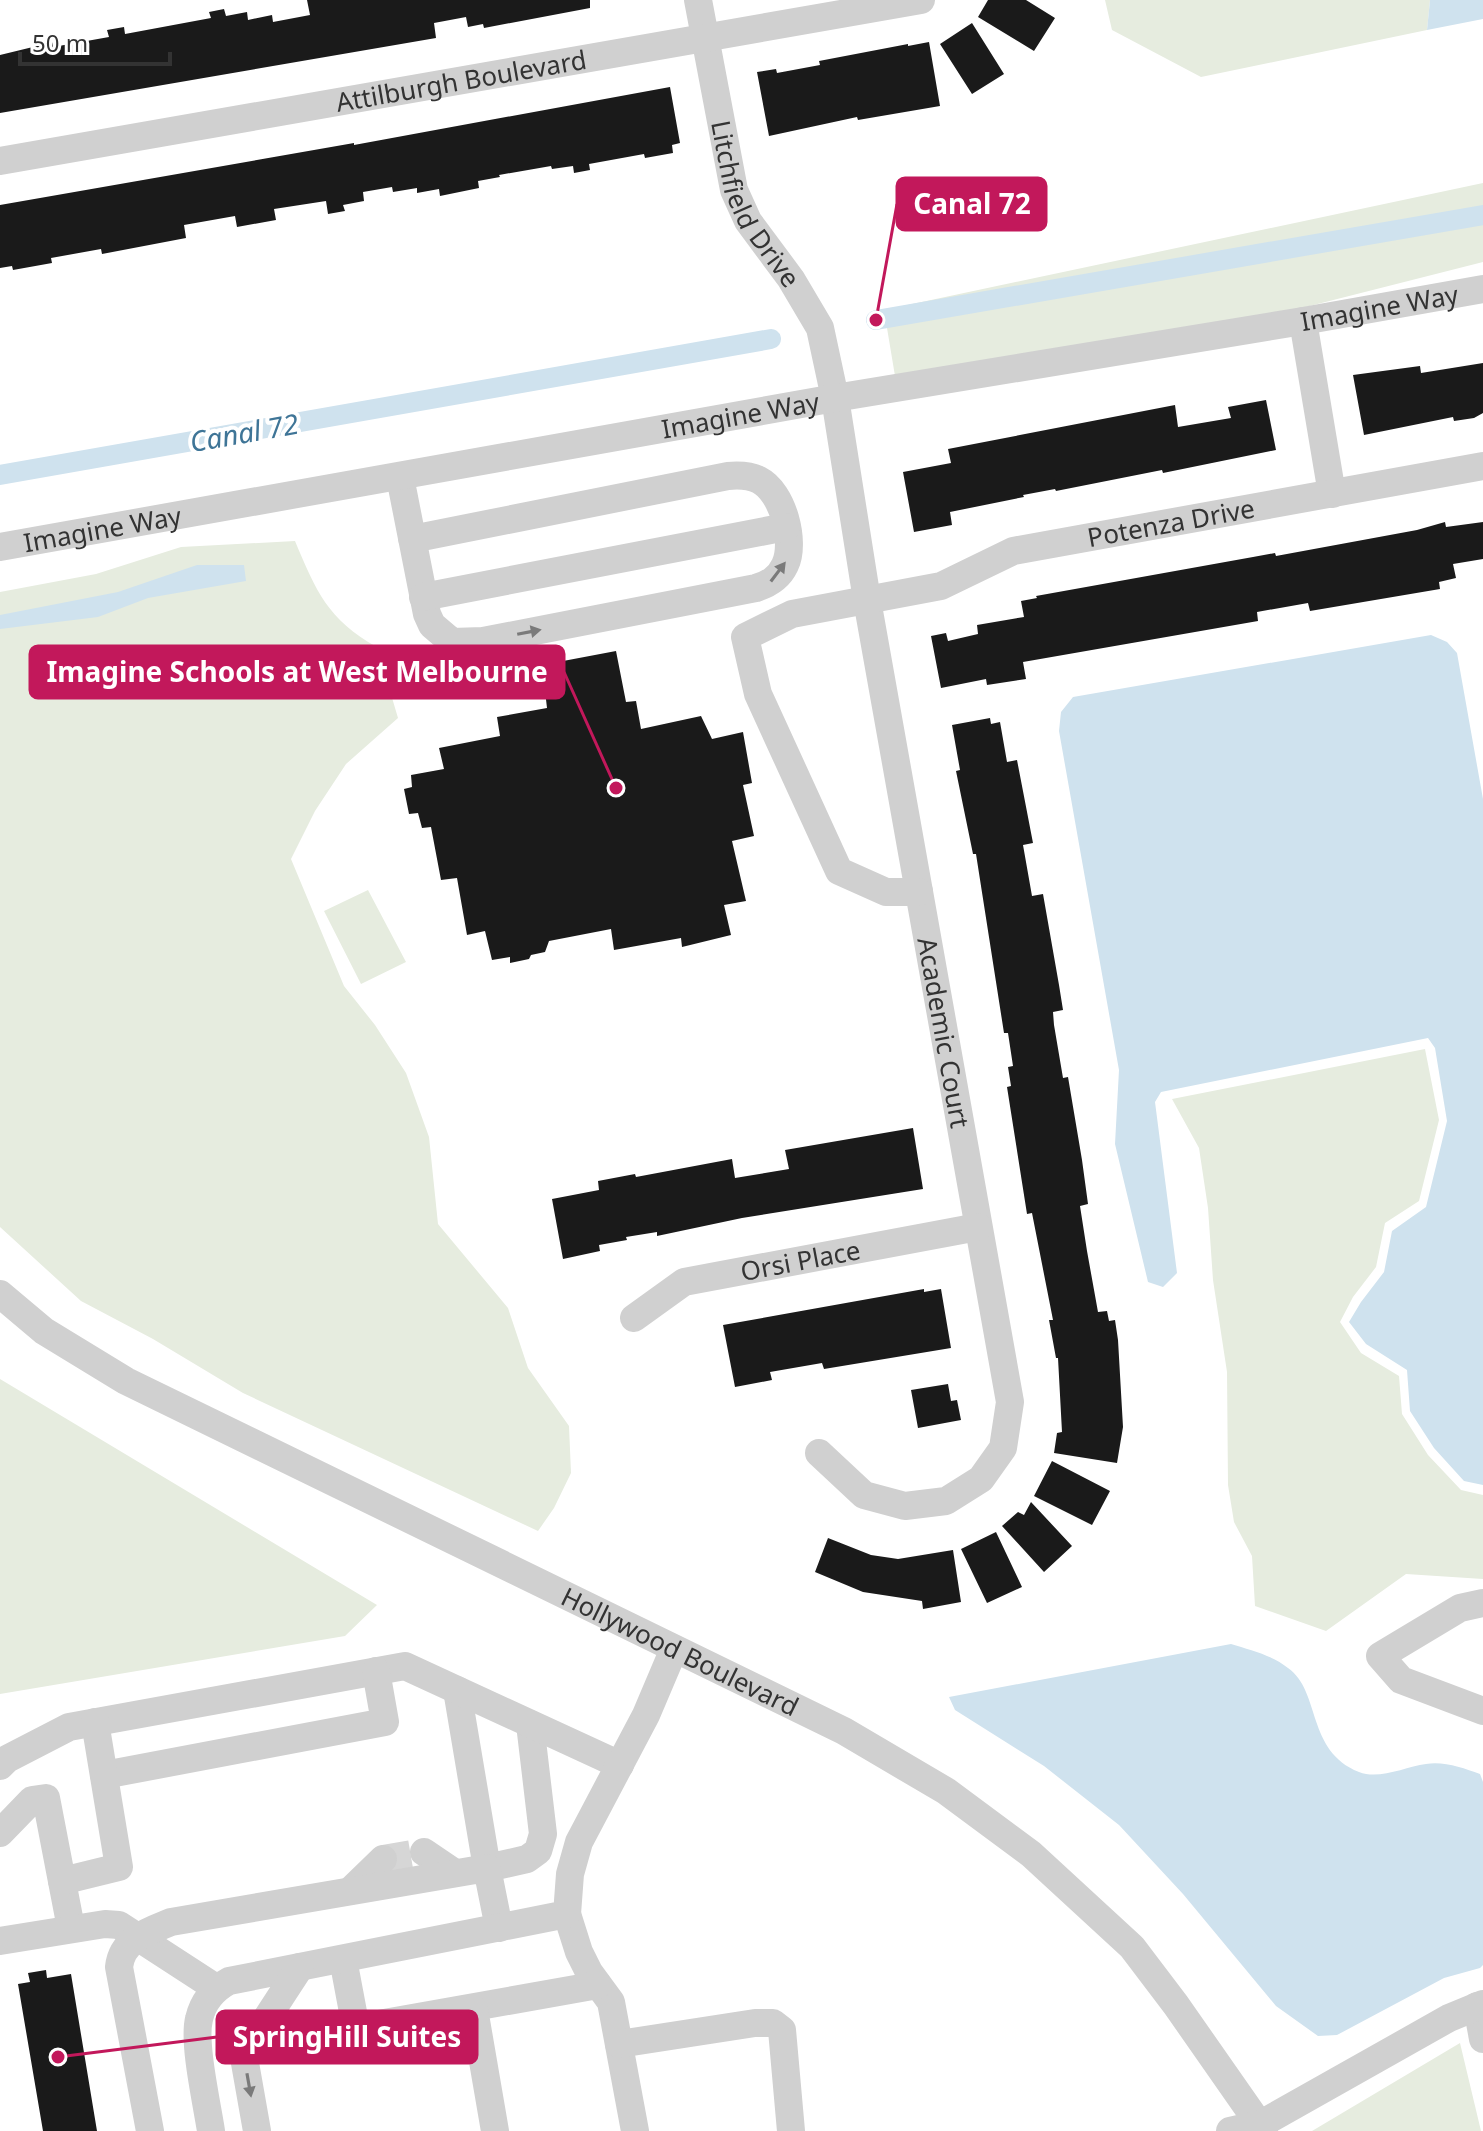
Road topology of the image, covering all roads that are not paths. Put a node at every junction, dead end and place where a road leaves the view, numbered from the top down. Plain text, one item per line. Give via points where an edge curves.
1 (698, 0) edge
2 (921, 0) edge
3 (705, 38) junction
4 (0, 161) edge
5 (1483, 289) edge
6 (1303, 321) junction
7 (835, 398) junction
8 (1483, 466) edge
9 (400, 477) junction
10 (1332, 494) junction
11 (786, 527) junction
12 (412, 539) junction
13 (0, 547) edge
14 (423, 597) junction
15 (867, 600) junction
16 (919, 892) junction
17 (978, 1227) junction
18 (0, 1294) edge
19 (634, 1318) dead end
20 (819, 1453) dead end
21 (1483, 1603) edge
22 (674, 1649) junction
23 (376, 1671) junction
24 (457, 1690) junction
25 (1483, 1711) edge
26 (95, 1722) junction
27 (530, 1724) junction
28 (620, 1765) junction
29 (0, 1766) edge
30 (104, 1775) junction
31 (0, 1833) edge
32 (424, 1852) tunnel mouth
33 (383, 1859) tunnel mouth
34 (487, 1868) junction
35 (455, 1873) junction
36 (62, 1881) junction
37 (350, 1891) junction
38 (567, 1914) junction
39 (71, 1928) junction
40 (499, 1928) junction
41 (136, 1936) junction
42 (0, 1941) edge
43 (343, 1959) junction
44 (300, 1967) junction
45 (598, 1985) junction
46 (216, 1988) junction
47 (1480, 2005) edge
48 (474, 2009) junction
49 (1483, 2039) edge
50 (619, 2044) junction
51 (1260, 2129) edge
52 (150, 2131) edge
53 (211, 2131) edge
54 (257, 2131) edge
55 (495, 2131) edge
56 (635, 2131) edge
57 (791, 2131) edge
58 (1230, 2131) edge

1 - 3 street, Litchfield Drive
2 - 3 street, Attilburgh Boulevard
3 - 4 street, Attilburgh Boulevard
3 - 7 street, Litchfield Drive via 734,190 748,221 820,328
5 - 6 street, Imagine Way
6 - 7 street, Imagine Way
6 - 10 street
7 - 9 street, Imagine Way
7 - 15 street, Academic Court
8 - 10 street, Potenza Drive
9 - 12 street
9 - 13 street, Imagine Way
10 - 15 street, Potenza Drive via 1013,551 941,586
11 - 12 street via 777,495 758,479 736,475
11 - 14 street
14 -> 11 street via 440,634 464,643 756,588 776,579 786,563
12 - 14 street
15 - 16 street, Academic Court
15 - 16 street, Potenza Drive via 792,614 745,637 758,694 839,871 886,892
16 - 17 street, Academic Court
17 - 19 street, Orsi Place via 684,1282
17 - 20 street, Academic Court via 1010,1402 1003,1448 981,1479 946,1501 905,1506 864,1495
18 - 22 street, Hollywood Boulevard via 44,1331 126,1381
21 - 25 street via 1460,1608 1380,1656 1401,1680
22 - 28 street
22 - 51 street, Hollywood Boulevard via 844,1731 946,1791 1031,1854 1132,1947
23 - 24 street via 405,1666
23 - 26 street
23 - 30 street via 385,1722
24 - 27 street
24 - 34 street
26 - 29 street via 69,1727
26 - 30 street
27 - 28 street
27 - 34 street via 543,1834 538,1851 527,1859
28 - 38 street via 579,1842
30 - 36 street via 119,1867
31 - 36 street via 32,1800 46,1798
32 - 35 street
33 - 37 street
34 - 35 street
34 - 40 street
35 - 37 street
36 - 39 street
37 - 41 street via 171,1922
38 - 40 street
38 - 45 street via 579,1952
39 - 41 street via 119,1925
39 - 42 street
40 - 43 street
41 - 46 street
41 - 52 street via 120,1956 119,1967
43 - 44 street
43 - 48 street via 356,2028
44 - 46 street
44 -> 54 street via 248,2047 245,2063
45 - 48 street
45 - 50 street via 611,2002
46 - 53 street via 198,2021
47 - 49 street
47 - 51 street
48 - 55 street
50 - 56 street
50 - 57 street via 773,2023 782,2030
51 - 58 street

